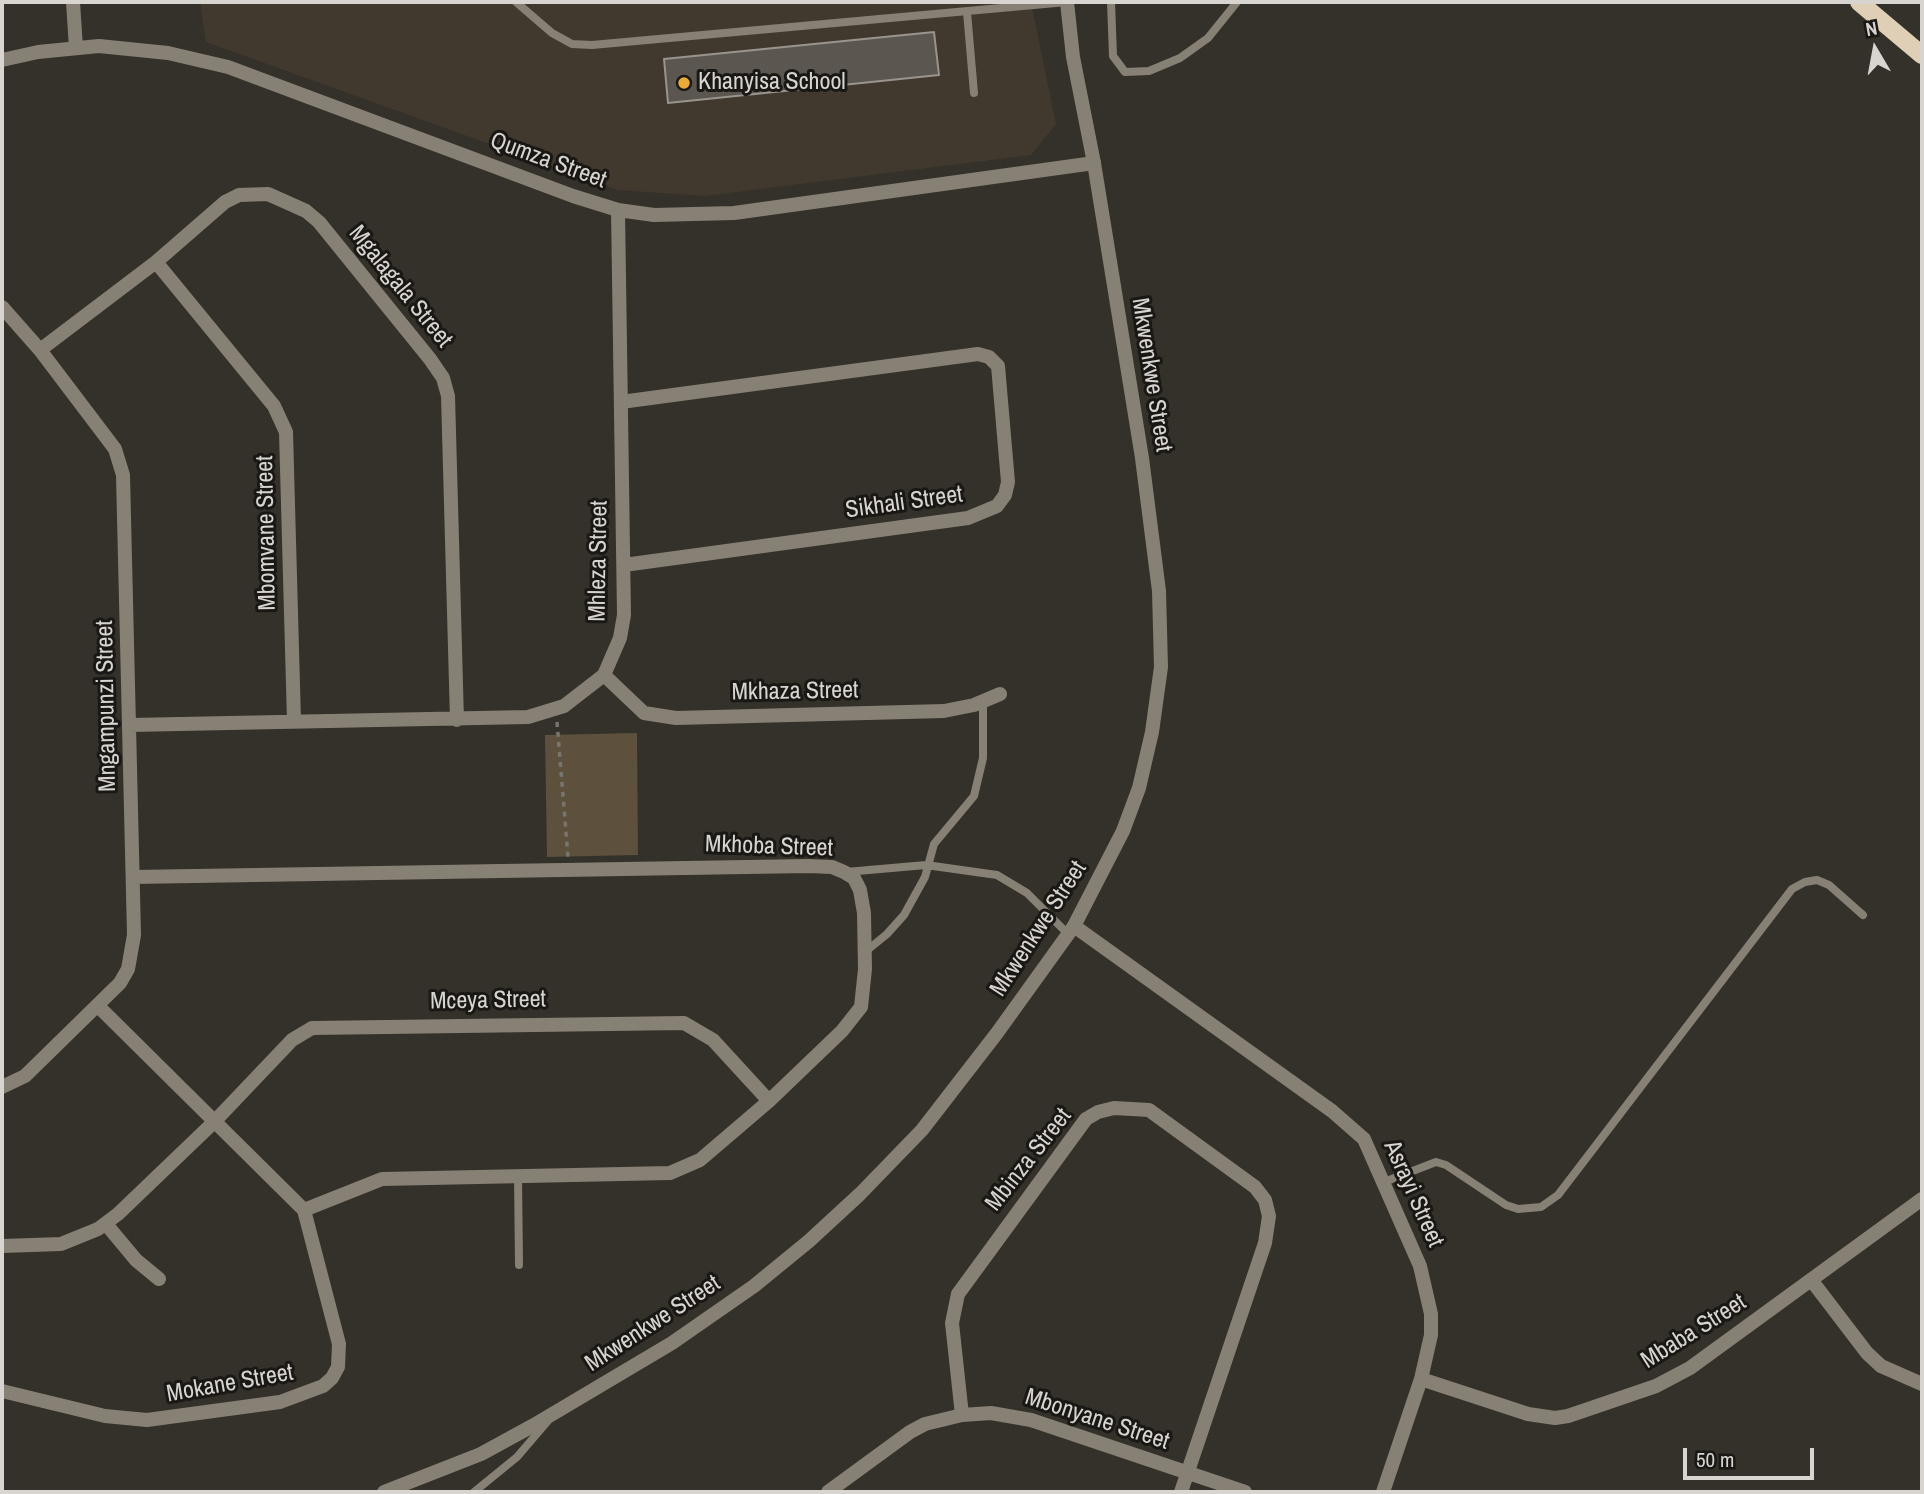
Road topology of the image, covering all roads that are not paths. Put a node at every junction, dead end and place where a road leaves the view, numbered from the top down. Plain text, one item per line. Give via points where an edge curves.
1 (73, 2) edge
2 (516, 2) edge
3 (1067, 2) edge
4 (1111, 2) edge
5 (1237, 2) edge
6 (1859, 2) edge
7 (967, 12) junction
8 (76, 48) junction
9 (1922, 55) edge
10 (2, 60) edge
11 (974, 93) dead end
12 (1094, 163) junction
13 (618, 210) junction
14 (156, 262) junction
15 (2, 307) edge
16 (40, 350) junction
17 (621, 402) junction
18 (624, 565) junction
19 (604, 675) junction
20 (1000, 694) dead end
21 (983, 701) junction
22 (457, 720) junction
23 (294, 721) junction
24 (130, 724) junction
25 (926, 865) junction
26 (844, 872) junction
27 (133, 877) junction
28 (1863, 915) dead end
29 (1071, 930) junction
30 (865, 952) junction
31 (98, 1006) junction
32 (2, 1087) edge
33 (769, 1101) junction
34 (214, 1122) junction
35 (518, 1175) junction
36 (1384, 1182) junction
37 (1922, 1199) edge
38 (304, 1210) junction
39 (106, 1224) junction
40 (2, 1246) edge
41 (519, 1265) dead end
42 (159, 1279) dead end
43 (1812, 1281) junction
44 (1421, 1379) junction
45 (1922, 1384) edge
46 (2, 1391) edge
47 (556, 1412) junction
48 (962, 1415) junction
49 (1188, 1473) junction
50 (384, 1492) edge
51 (474, 1492) edge
52 (828, 1492) edge
53 (1181, 1492) edge
54 (1245, 1492) edge
55 (1382, 1492) edge

1 - 8 street
2 - 7 lane via 552,33 572,44 592,45
3 - 7 lane
3 - 12 street, Mkwenkwe Street
4 - 5 lane via 1114,56 1125,72 1137,72 1180,58 1208,38
6 - 9 main road
7 - 11 lane
8 - 10 street, Qumza Street
8 - 13 street, Qumza Street via 126,47 228,67
12 - 13 street, Qumza Street via 706,216
12 - 29 street, Mkwenkwe Street via 1150,514 1161,667 1139,788 1124,831
13 - 17 street, Mhleza Street
14 - 16 street, Mgalagala Street
14 - 22 street, Mgalagala Street via 225,202 246,194 268,194 319,222 443,378 451,413
14 - 23 street, Mbomvane Street via 274,406 286,432
15 - 16 street, Mngampunzi Street
16 - 24 street, Mngampunzi Street via 115,449 123,475
17 - 18 street, Mhleza Street
17 - 18 street, Sikhali Street via 978,354 998,366 1008,482 997,506 968,518
18 - 19 street, Mhleza Street via 620,638
19 - 21 street, Mkhaza Street via 644,713 659,717 944,711
19 - 22 street via 556,710 528,717
20 - 21 street, Mkhaza Street
21 - 25 lane via 984,758 974,796 934,844
22 - 23 street
23 - 24 street
24 - 27 street, Mngampunzi Street
25 - 26 lane
25 - 29 lane via 997,876 1013,883
25 - 30 lane via 925,877 904,915
26 - 27 street, Mkhoba Street via 808,866
26 - 30 street, Mkhoba Street via 860,890
27 - 31 street, Mngampunzi Street via 133,953 120,983
28 - 36 lane via 1817,880 1792,889 1558,1195 1541,1207 1506,1205 1446,1164 1436,1162
29 - 36 street, Asrayi Street via 1352,1126 1364,1139
29 - 47 street, Mkwenkwe Street via 922,1130 860,1194 754,1286 672,1343
30 - 33 street, Mkhoba Street via 861,1007
31 - 32 street, Mngampunzi Street via 25,1076
31 - 34 street
33 - 34 street, Mceya Street via 713,1040 684,1023 327,1026 312,1028 292,1040
33 - 35 street, Mkhoba Street via 713,1151 686,1168
34 - 38 street
34 - 39 street
35 - 38 street, Mkhoba Street via 382,1179
35 - 41 lane
36 - 44 street, Asrayi Street via 1427,1289 1431,1335
37 - 43 street, Mbaba Street
38 - 46 street, Mokane Street via 339,1344 338,1367 323,1386 280,1402 147,1420 105,1416
39 - 40 street via 61,1244
39 - 42 street
43 - 44 street, Mbaba Street via 1674,1378 1568,1416 1541,1417
43 - 45 street via 1867,1353 1892,1373
44 - 55 street, Asrayi Street
47 - 50 street, Mkwenkwe Street via 481,1454
47 - 51 lane via 517,1457
48 - 49 street, Mbonyane Street via 991,1413 1031,1420
48 - 49 street, Mbinza Street via 952,1323 958,1294 1086,1119 1114,1108 1149,1110 1255,1187 1269,1216 1265,1243
48 - 52 street, Mbonyane Street via 910,1432
49 - 53 street, Mbinza Street
49 - 54 street, Mbonyane Street

